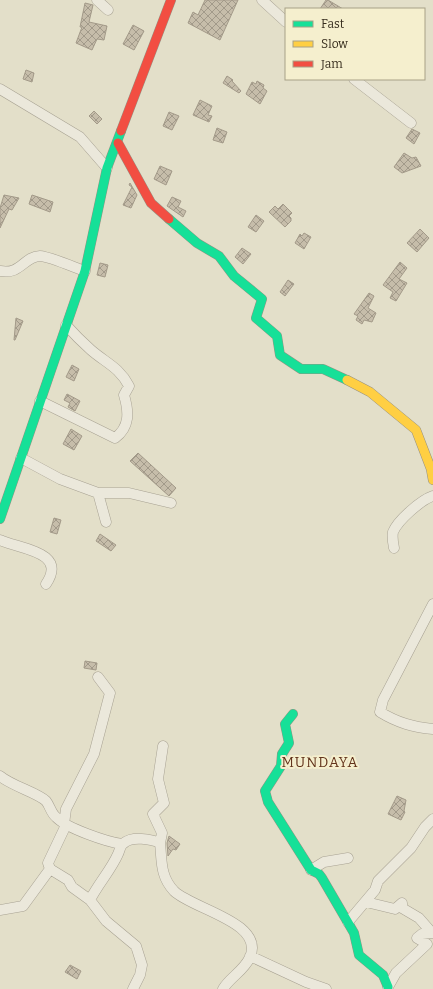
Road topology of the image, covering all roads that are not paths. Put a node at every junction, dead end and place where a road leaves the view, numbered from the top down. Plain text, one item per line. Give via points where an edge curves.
1 (97, 0) edge
2 (171, 0) edge
3 (262, 0) edge
4 (108, 10) dead end
5 (285, 21) edge
6 (355, 80) edge
7 (0, 89) edge
8 (410, 123) dead end
9 (118, 143) junction
10 (107, 168) junction
11 (0, 271) edge
12 (85, 272) junction
13 (66, 325) junction
14 (40, 401) junction
15 (21, 458) junction
16 (433, 480) edge
17 (98, 493) junction
18 (433, 496) edge
19 (171, 503) dead end
20 (0, 519) edge
21 (106, 522) dead end
22 (0, 540) edge
23 (394, 548) dead end
24 (46, 584) dead end
25 (433, 604) edge
26 (98, 677) dead end
27 (293, 714) dead end
28 (433, 729) edge
29 (163, 746) dead end
30 (0, 776) edge
31 (433, 819) edge
32 (65, 824) junction
33 (160, 843) junction
34 (122, 844) junction
35 (348, 858) dead end
36 (50, 869) junction
37 (311, 870) junction
38 (90, 900) junction
39 (366, 902) junction
40 (0, 910) edge
41 (348, 922) junction
42 (250, 956) junction
43 (388, 988) edge
44 (134, 989) edge
45 (223, 989) edge
46 (326, 989) edge

1 - 4 street
2 - 9 street
3 - 5 street
6 - 8 street
7 - 10 street via 80,137
9 - 10 street
9 - 16 street via 151,203 197,243 219,256 234,276 262,299 256,318 277,336 280,355 301,369 323,369 370,392 416,430
10 - 12 street
11 - 12 street via 18,269 28,260 40,256
12 - 13 street
13 - 14 street
13 - 14 street via 118,370 129,386 124,395 127,424 115,438
14 - 15 street
15 - 17 street via 60,479
15 - 20 street
17 - 19 street via 129,493
17 - 21 street
18 - 23 street via 415,506 398,525 393,533
22 - 24 street via 45,556 52,565 52,576
25 - 28 street via 383,700 380,712 412,727
26 - 32 street via 110,693 94,754 66,809
27 - 37 street via 285,724 289,743 282,754 282,766 265,790 272,810
29 - 33 street via 158,779 164,803 153,814 162,834
30 - 32 street via 8,783 46,801 56,818
31 - 39 street via 411,848 378,881
32 - 34 street
32 - 36 street via 48,863
33 - 34 street via 140,839 128,840
33 - 42 street via 161,867 175,891 188,901 241,928 252,942
34 - 38 street via 115,861 99,882
35 - 37 street via 324,862
36 - 38 street via 68,880 76,890
36 - 40 street via 23,906
37 - 41 street via 322,878
38 - 44 street via 106,921 136,946 142,965
39 - 41 street
39 - 43 street via 395,909 402,903 402,908 419,918 432,934 422,934 417,938 427,944 396,973
41 - 43 street via 359,955 383,975
42 - 45 street via 241,971
42 - 46 street

